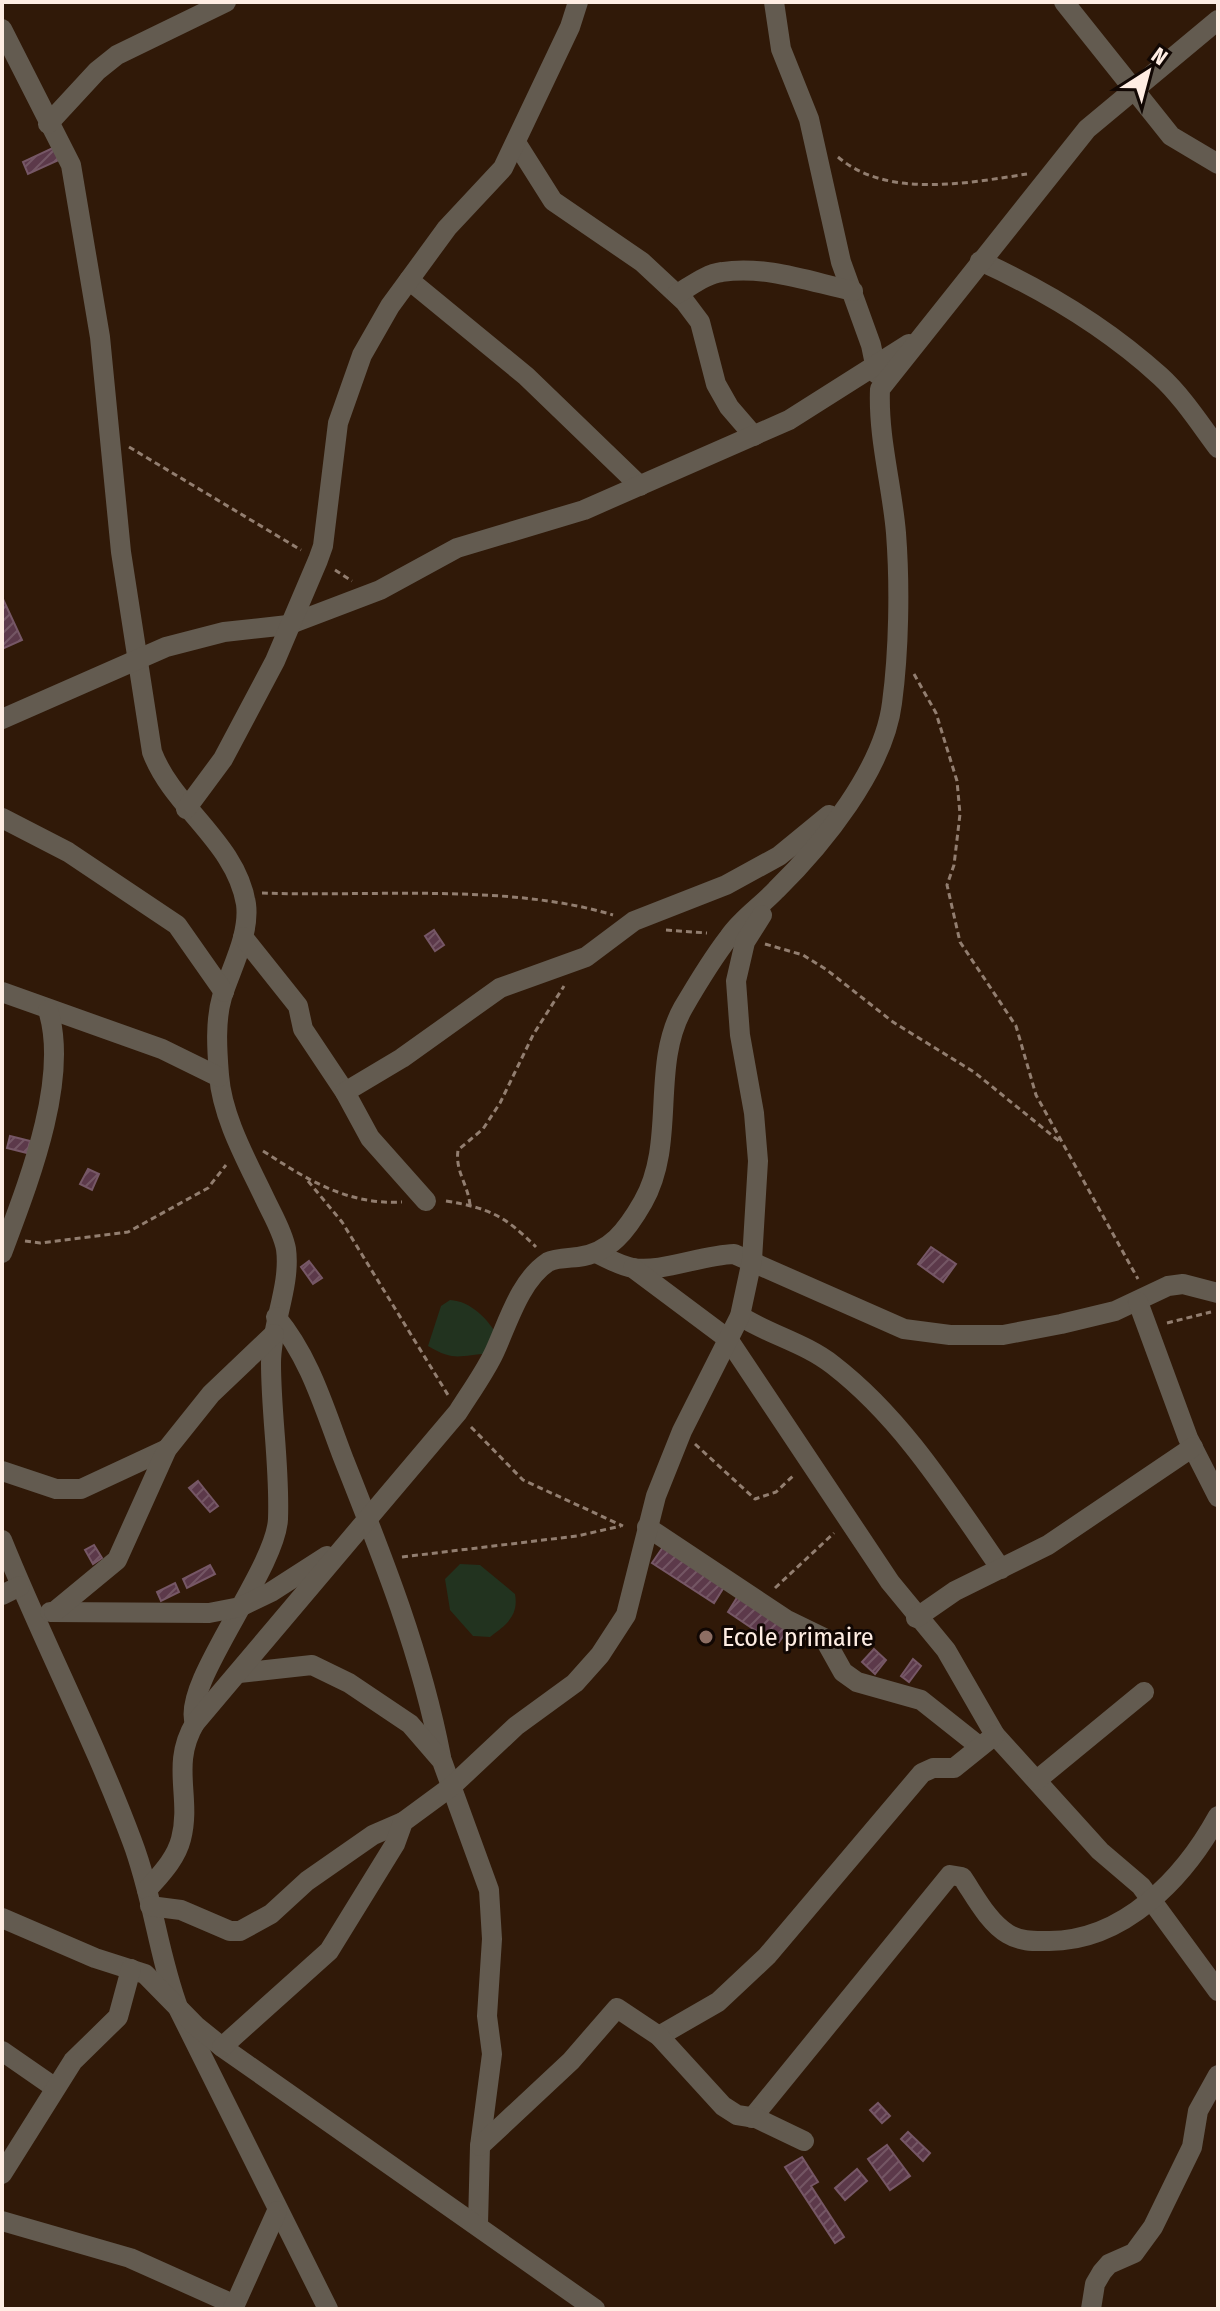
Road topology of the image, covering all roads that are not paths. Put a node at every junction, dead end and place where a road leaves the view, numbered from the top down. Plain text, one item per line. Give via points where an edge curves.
1 (226, 2) edge
2 (578, 2) edge
3 (774, 2) edge
4 (1064, 2) edge
5 (1218, 20) edge
6 (2, 29) edge
7 (1135, 89) junction
8 (48, 124) junction
9 (517, 144) junction
10 (1214, 156) edge
11 (980, 261) junction
12 (409, 280) junction
13 (853, 291) junction
14 (677, 294) junction
15 (916, 340) junction
16 (875, 364) junction
17 (880, 389) junction
18 (754, 436) junction
19 (1218, 448) edge
20 (640, 486) junction
21 (288, 625) junction
22 (135, 661) junction
23 (2, 719) edge
24 (853, 793) junction
25 (186, 809) junction
26 (2, 818) edge
27 (738, 936) junction
28 (243, 937) junction
29 (2, 992) edge
30 (224, 992) junction
31 (48, 1010) junction
32 (219, 1077) junction
33 (345, 1092) junction
34 (426, 1201) dead end
35 (2, 1253) edge
36 (598, 1254) junction
37 (752, 1260) junction
38 (633, 1268) junction
39 (1218, 1293) edge
40 (1142, 1300) junction
41 (740, 1316) junction
42 (275, 1326) junction
43 (728, 1339) junction
44 (1193, 1447) junction
45 (167, 1449) junction
46 (2, 1471) edge
47 (1215, 1487) edge
48 (367, 1516) junction
49 (647, 1524) junction
50 (2, 1540) edge
51 (347, 1543) junction
52 (1001, 1569) junction
53 (11, 1590) edge
54 (240, 1607) junction
55 (44, 1612) junction
56 (916, 1618) junction
57 (239, 1673) junction
58 (1144, 1692) dead end
59 (195, 1723) junction
60 (987, 1740) junction
61 (442, 1761) junction
62 (1037, 1780) junction
63 (452, 1786) junction
64 (1218, 1816) edge
65 (403, 1822) junction
66 (148, 1898) junction
67 (1151, 1899) junction
68 (2, 1918) edge
69 (131, 1969) junction
70 (1218, 1991) edge
71 (179, 2010) junction
72 (659, 2036) junction
73 (222, 2047) junction
74 (2, 2051) edge
75 (1218, 2075) edge
76 (54, 2087) junction
77 (752, 2118) junction
78 (804, 2141) dead end
79 (480, 2146) junction
80 (2, 2174) edge
81 (277, 2211) junction
82 (2, 2221) edge
83 (478, 2224) junction
84 (234, 2307) edge
85 (328, 2309) edge
86 (595, 2309) edge
87 (1091, 2309) edge

1 - 8 street via 117,55
2 - 9 street
3 - 13 street via 781,49 809,119 841,262
4 - 7 street
5 - 7 street
6 - 8 street
7 - 10 street via 1171,136
7 - 11 street via 1087,129
8 - 22 street via 71,165 100,337
9 - 12 street via 497,177 447,228
9 - 14 street via 553,201 642,262
11 - 15 street
11 - 19 street via 1074,309 1117,340 1163,378
12 - 20 street via 526,376
12 - 21 street via 362,355 338,423 323,546
13 - 14 street via 771,273 734,271 711,274
13 - 16 street
14 - 18 street via 700,322 716,384
15 - 16 street
15 - 17 street
16 - 17 street
16 - 18 street via 789,420
17 - 24 street via 896,534 892,704 883,735
18 - 20 street
20 - 21 street via 584,510 457,548 373,593
21 - 22 street via 224,632
21 - 25 street via 275,661 223,759
22 - 23 street
22 - 25 street via 152,752 160,774
24 - 27 street via 838,820
24 - 33 street via 779,856 726,885 634,921 586,957 500,988
25 - 28 street via 216,840 237,876 246,905
26 - 30 street via 68,852 177,925
27 - 36 street via 672,1031 657,1163 645,1199 619,1238
27 - 37 street via 740,1035 758,1161
28 - 30 street
28 - 33 street via 298,1006 303,1029
29 - 31 street
30 - 32 street via 217,1030
31 - 32 street via 162,1049
31 - 35 street via 55,1059 33,1163
32 - 42 street via 245,1158 286,1249
33 - 34 street via 370,1138
36 - 38 street
36 - 48 street via 549,1261 534,1277 458,1412
37 - 38 street via 707,1255
37 - 40 street via 782,1278 920,1332 1003,1335
37 - 41 street
38 - 43 street
39 - 40 street via 1183,1284
40 - 44 street
41 - 43 street
41 - 52 street via 816,1353 858,1386 922,1456
42 - 45 street
42 - 48 street via 317,1385
42 - 54 street via 271,1360 278,1522 269,1555
43 - 49 street via 682,1431
43 - 56 street
44 - 47 street
44 - 52 street via 1048,1545
45 - 46 street via 81,1489 56,1489
45 - 55 street via 117,1560
48 - 51 street
48 - 61 street via 428,1697
49 - 60 street via 760,1602 824,1638 843,1672 857,1682 921,1700
49 - 63 street via 626,1615 600,1655 575,1683 516,1726
50 - 53 street
51 - 54 street
51 - 57 street
52 - 56 street
53 - 55 street
54 - 55 street via 209,1613
54 - 59 street via 211,1660
55 - 66 street
56 - 60 street via 946,1650
57 - 59 street
57 - 61 street via 312,1665 410,1724
58 - 62 street
59 - 66 street via 181,1758 182,1836
60 - 62 street
60 - 72 street via 954,1768 922,1773 767,1956 718,2002
61 - 63 street
62 - 67 street
63 - 65 street
63 - 79 street via 489,1890 487,2016 492,2054
64 - 67 street via 1201,1847
65 - 66 street via 373,1835 271,1914 240,1931
65 - 73 street via 395,1844 329,1951
66 - 71 street
67 - 70 street
67 - 77 street via 1115,1927 1086,1938 1023,1941 994,1924 960,1875 950,1875
68 - 69 street
69 - 71 street via 148,1976
69 - 76 street via 118,2017
71 - 73 street
71 - 81 street
72 - 77 street via 723,2106
72 - 79 street via 615,2009 571,2061
73 - 83 street
74 - 76 street
75 - 87 street via 1198,2111 1192,2147 1153,2227 1134,2253 1102,2272
76 - 80 street
77 - 78 street
79 - 83 street
81 - 84 street
81 - 85 street
82 - 84 street via 130,2258
83 - 86 street

